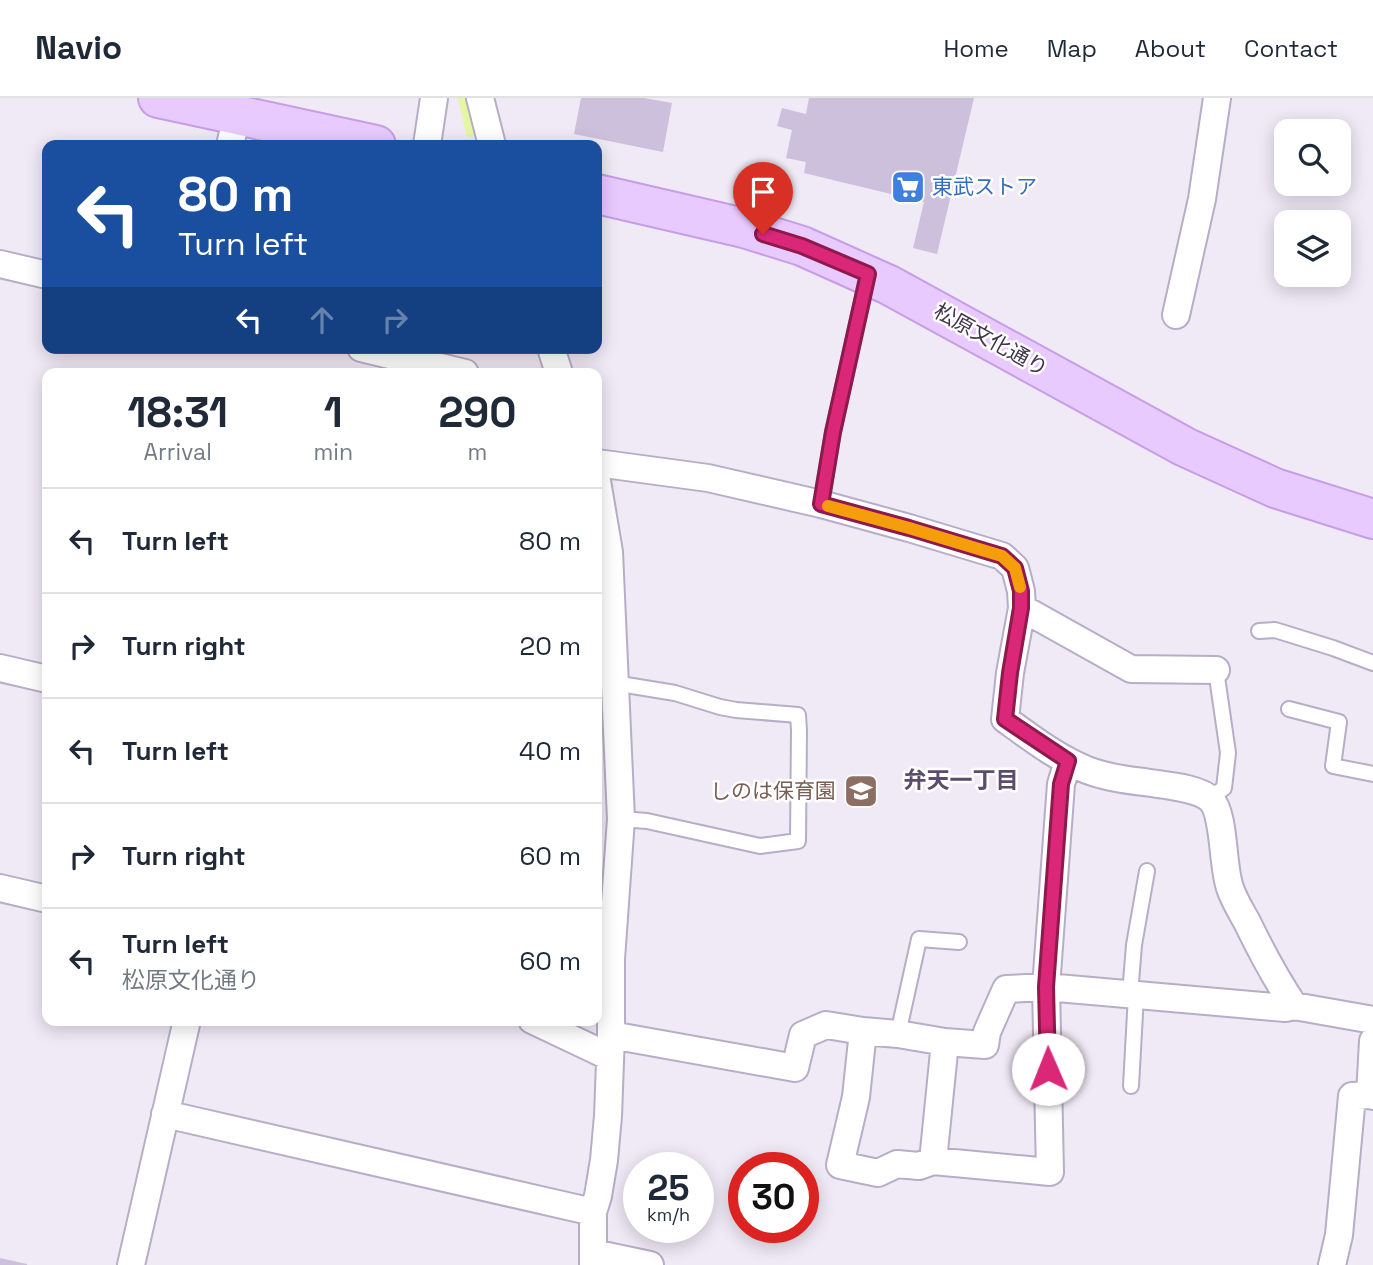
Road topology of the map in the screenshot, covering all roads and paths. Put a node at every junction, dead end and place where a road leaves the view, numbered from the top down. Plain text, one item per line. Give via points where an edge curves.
1 (158, 98) edge
2 (435, 98) edge
3 (480, 98) edge
4 (1217, 98) edge
5 (234, 131) edge
6 (325, 140) edge
7 (428, 140) edge
8 (491, 140) edge
9 (602, 195) edge
10 (0, 264) edge
11 (42, 274) edge
12 (868, 274) junction
13 (1176, 315) dead end
14 (365, 355) edge
15 (437, 368) edge
16 (602, 464) edge
17 (821, 504) junction
18 (602, 511) edge
19 (1372, 517) edge
20 (1021, 608) junction
21 (1259, 632) dead end
22 (1373, 663) edge
23 (0, 668) edge
24 (1216, 670) joint
25 (42, 678) edge
26 (608, 685) edge
27 (1289, 709) dead end
28 (1068, 761) junction
29 (1373, 774) edge
30 (1210, 798) junction
31 (621, 819) junction
32 (1147, 871) dead end
33 (0, 888) edge
34 (42, 898) edge
35 (959, 942) dead end
36 (1046, 987) junction
37 (1133, 995) junction
38 (1294, 1006) junction
39 (1373, 1020) edge
40 (186, 1026) edge
41 (550, 1026) edge
42 (863, 1031) junction
43 (898, 1034) junction
44 (1373, 1041) edge
45 (945, 1042) junction
46 (610, 1046) junction
47 (1131, 1086) dead end
48 (1372, 1095) edge
49 (165, 1114) junction
50 (933, 1161) junction
51 (593, 1212) junction
52 (593, 1259) edge
53 (131, 1265) edge
54 (650, 1265) edge
55 (1332, 1265) edge

1 - 5 street
2 - 7 street
3 - 8 street
4 - 13 street via 1202,199
5 - 6 street
9 - 12 street, 松原文化通り via 744,228
10 - 11 street
12 - 17 lane
12 - 19 street, 松原文化通り via 1185,447 1275,488
14 - 15 street
16 - 17 street via 708,478
17 - 20 street via 1002,556 1015,568
18 - 26 street via 609,552
20 - 24 street via 1131,669
20 - 28 street via 1005,719
21 - 22 lane via 1275,630
23 - 25 street
24 - 30 lane via 1227,753 1224,788
26 - 31 street
26 - 31 lane via 675,693 736,710 799,715 798,841 760,846
27 - 29 lane via 1339,722 1333,766
28 - 30 street via 1111,778 1187,789
28 - 36 street via 1061,784
30 - 38 street via 1219,820 1230,888
31 - 46 street
32 - 37 lane via 1134,945
33 - 34 street
35 - 43 lane via 919,939
36 - 37 street
36 - 45 street via 1006,989 985,1045
36 - 50 street via 1051,1172
37 - 38 street
37 - 47 lane
38 - 39 street
40 - 49 street
41 - 46 street
42 - 43 street
42 - 46 street via 826,1025 803,1035 795,1068
42 - 50 street via 856,1097 840,1165 878,1173 897,1164 919,1166
43 - 45 street
44 - 48 street
45 - 50 street
46 - 51 street via 604,1160
48 - 55 street via 1352,1096
49 - 51 street
49 - 53 street
51 - 52 street
52 - 54 street

